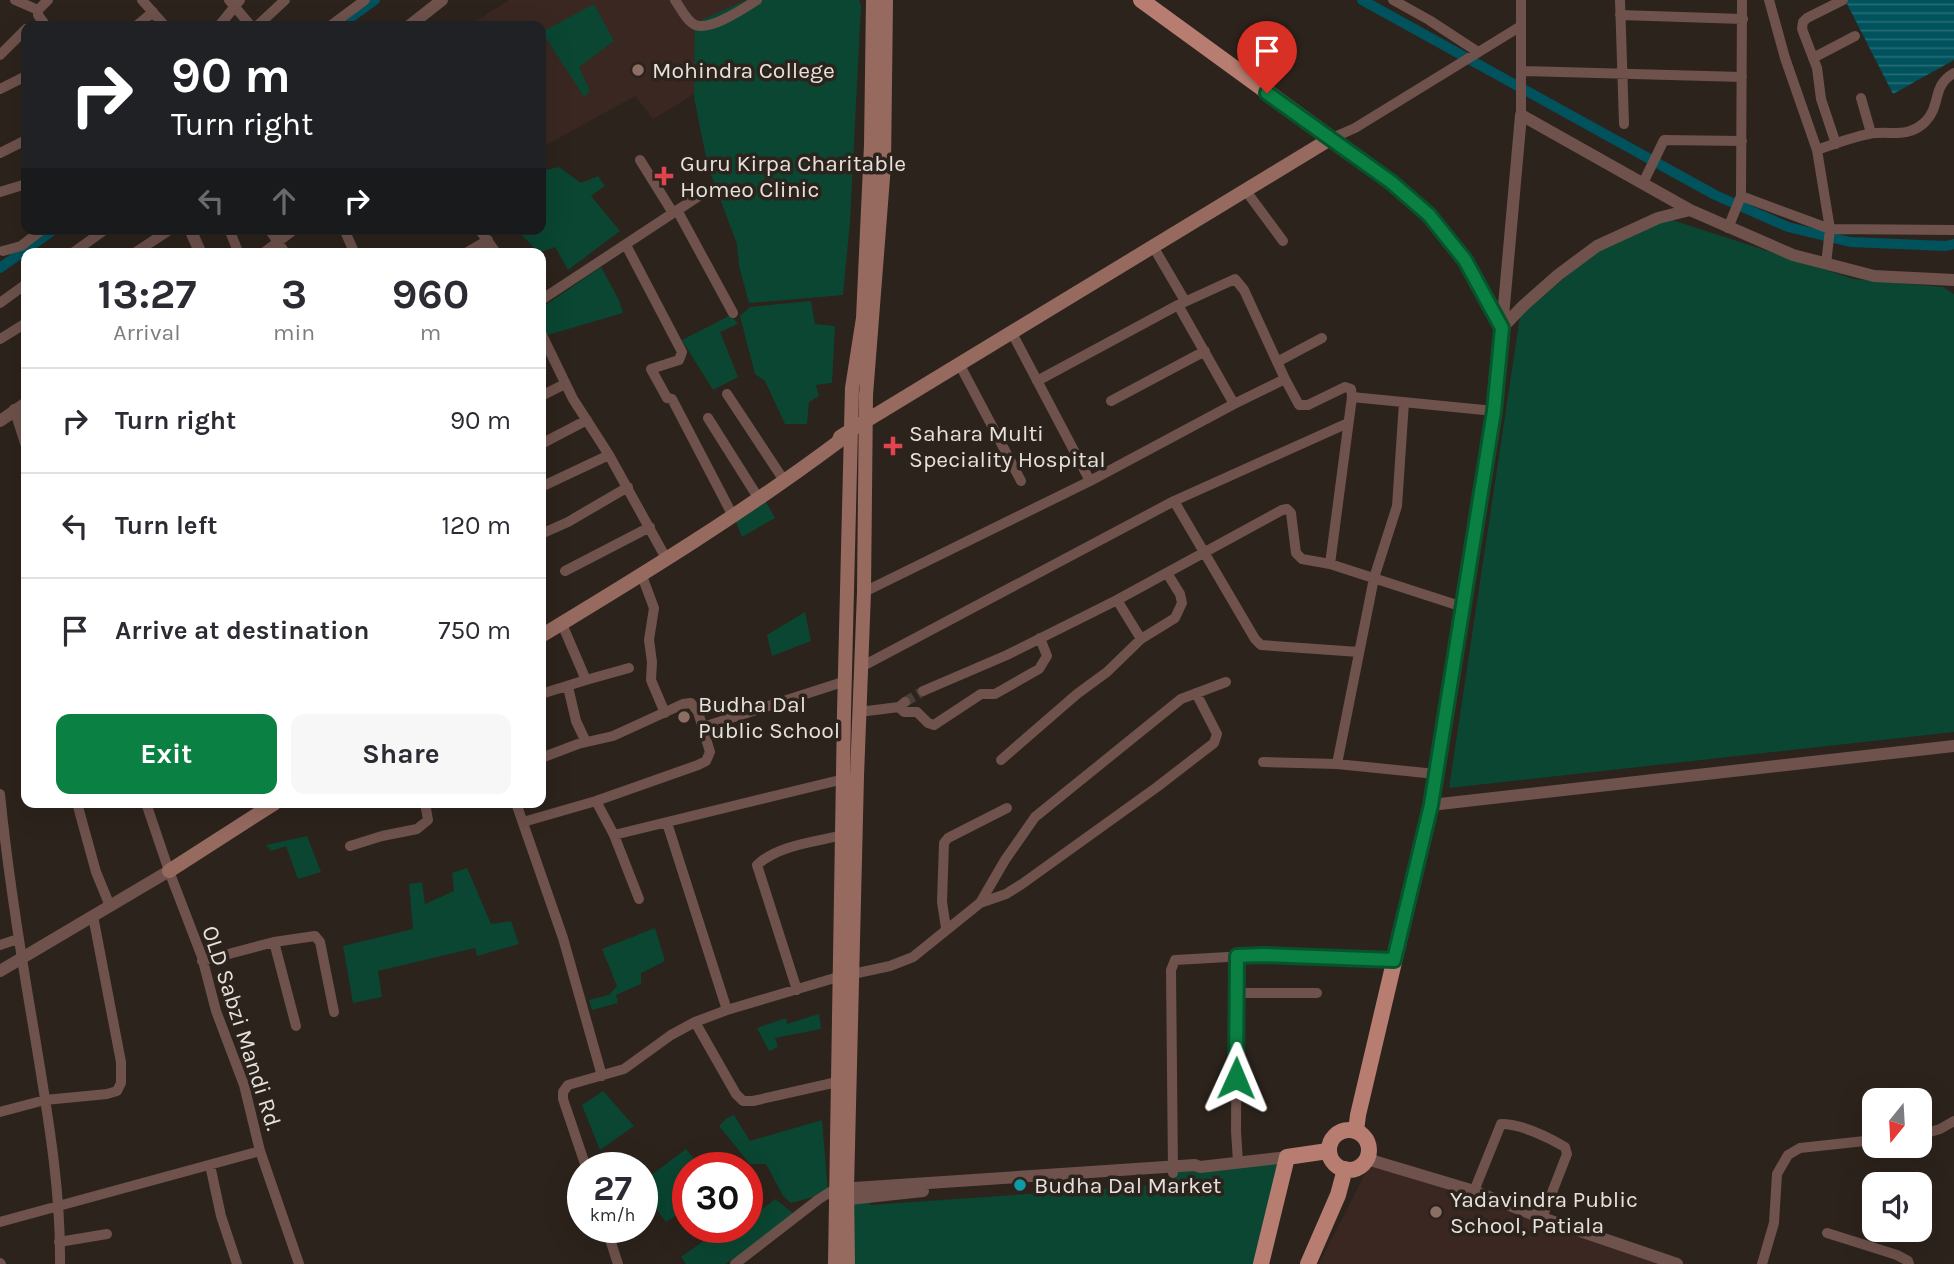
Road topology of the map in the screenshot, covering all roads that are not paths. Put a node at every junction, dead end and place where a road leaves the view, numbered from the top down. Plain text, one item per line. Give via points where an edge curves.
1 (15, 0) edge
2 (48, 0) edge
3 (142, 0) edge
4 (285, 0) edge
5 (365, 0) edge
6 (442, 0) edge
7 (676, 0) edge
8 (757, 0) edge
9 (873, 0) edge
10 (886, 0) edge
11 (1141, 0) edge
12 (1393, 0) edge
13 (1521, 0) edge
14 (1620, 0) edge
15 (1742, 0) edge
16 (1769, 0) edge
17 (1843, 0) edge
18 (235, 2) edge
19 (153, 12) junction
20 (38, 13) junction
21 (1620, 15) junction
22 (1743, 19) junction
23 (32, 21) edge
24 (43, 21) edge
25 (142, 21) edge
26 (161, 21) edge
27 (222, 21) edge
28 (248, 21) edge
29 (262, 21) edge
30 (337, 21) edge
31 (415, 21) edge
32 (1521, 26) junction
33 (21, 34) edge
34 (1855, 36) dead end
35 (1478, 52) junction
36 (0, 55) edge
37 (1813, 58) junction
38 (1521, 71) junction
39 (1954, 73) edge
40 (1621, 74) junction
41 (1742, 77) junction
42 (21, 78) edge
43 (0, 89) edge
44 (1861, 99) dead end
45 (1521, 115) junction
46 (1624, 124) dead end
47 (1871, 133) junction
48 (1742, 141) junction
49 (21, 142) edge
50 (1334, 142) junction
51 (1836, 144) junction
52 (1817, 149) junction
53 (0, 153) edge
54 (640, 160) dead end
55 (1643, 183) junction
56 (21, 186) edge
57 (708, 190) dead end
58 (0, 192) edge
59 (1249, 194) junction
60 (876, 196) junction
61 (1741, 198) junction
62 (1690, 210) junction
63 (675, 212) junction
64 (1728, 228) junction
65 (1954, 230) edge
66 (1830, 232) junction
67 (36, 235) edge
68 (98, 235) edge
69 (162, 235) edge
70 (272, 235) edge
71 (287, 235) edge
72 (484, 235) edge
73 (488, 240) junction
74 (1283, 241) dead end
75 (277, 243) junction
76 (626, 246) junction
77 (79, 248) edge
78 (142, 248) edge
79 (270, 248) edge
80 (281, 248) edge
81 (474, 248) edge
82 (494, 248) edge
83 (3, 251) dead end
84 (1156, 251) junction
85 (1827, 258) junction
86 (1954, 280) edge
87 (21, 288) edge
88 (546, 297) edge
89 (0, 303) edge
90 (1182, 303) junction
91 (733, 313) dead end
92 (21, 326) edge
93 (1502, 328) junction
94 (1013, 336) junction
95 (1322, 338) dead end
96 (0, 339) edge
97 (546, 344) edge
98 (1205, 351) junction
99 (1277, 362) junction
100 (963, 371) junction
101 (1284, 379) junction
102 (1037, 381) junction
103 (565, 384) junction
104 (546, 394) edge
105 (727, 394) dead end
106 (1352, 397) junction
107 (1111, 401) dead end
108 (1404, 402) junction
109 (1234, 404) junction
110 (20, 406) edge
111 (1494, 411) junction
112 (708, 418) dead end
113 (587, 420) junction
114 (0, 421) edge
115 (1348, 423) junction
116 (854, 433) junction
117 (546, 441) edge
118 (609, 455) junction
119 (1021, 481) dead end
120 (1090, 481) junction
121 (785, 482) junction
122 (546, 485) edge
123 (628, 487) junction
124 (759, 499) junction
125 (1174, 501) junction
126 (733, 516) junction
127 (650, 527) junction
128 (546, 532) edge
129 (1204, 553) junction
130 (667, 560) junction
131 (1330, 564) junction
132 (565, 571) dead end
133 (1167, 573) junction
134 (642, 576) junction
135 (1374, 578) junction
136 (864, 592) junction
137 (1117, 600) junction
138 (1463, 607) junction
139 (562, 624) junction
140 (546, 633) edge
141 (1040, 638) junction
142 (1141, 639) junction
143 (862, 640) junction
144 (847, 641) junction
145 (1359, 652) junction
146 (629, 667) dead end
147 (861, 667) junction
148 (586, 680) junction
149 (846, 681) junction
150 (1226, 682) dead end
151 (568, 687) junction
152 (923, 691) tunnel mouth
153 (1196, 692) junction
154 (546, 693) edge
155 (859, 712) junction
156 (665, 713) junction
157 (703, 727) junction
158 (586, 742) junction
159 (1954, 746) edge
160 (546, 756) edge
161 (1001, 760) dead end
162 (1263, 762) dead end
163 (1337, 764) junction
164 (1436, 775) junction
165 (844, 779) junction
166 (0, 794) edge
167 (596, 801) junction
168 (1431, 805) junction
169 (78, 808) edge
170 (148, 808) edge
171 (267, 808) edge
172 (426, 808) edge
173 (518, 808) edge
174 (1007, 808) dead end
175 (523, 822) junction
176 (667, 823) junction
177 (614, 835) junction
178 (843, 835) junction
179 (350, 846) dead end
180 (169, 871) junction
181 (639, 899) dead end
182 (980, 904) junction
183 (110, 906) junction
184 (93, 916) junction
185 (947, 928) junction
186 (18, 939) junction
187 (274, 942) junction
188 (0, 945) edge
189 (1237, 956) junction
190 (22, 958) junction
191 (1394, 960) junction
192 (202, 961) junction
193 (0, 971) edge
194 (843, 977) junction
195 (797, 990) junction
196 (1237, 993) junction
197 (1317, 993) dead end
198 (727, 1010) junction
199 (334, 1012) dead end
200 (695, 1023) junction
201 (296, 1026) dead end
202 (602, 1076) junction
203 (837, 1082) junction
204 (45, 1100) junction
205 (0, 1112) edge
206 (1954, 1121) edge
207 (1356, 1131) junction
208 (1932, 1131) edge
209 (1862, 1141) edge
210 (260, 1151) junction
211 (1328, 1151) junction
212 (581, 1152) edge
213 (1287, 1157) junction
214 (1367, 1159) junction
215 (1238, 1162) junction
216 (210, 1165) junction
217 (1345, 1169) junction
218 (1172, 1170) junction
219 (1474, 1191) junction
220 (841, 1194) junction
221 (57, 1206) junction
222 (1542, 1218) junction
223 (0, 1222) edge
224 (1828, 1233) dead end
225 (107, 1234) dead end
226 (59, 1242) junction
227 (611, 1243) edge
228 (61, 1264) edge
229 (237, 1264) edge
230 (299, 1264) edge
231 (618, 1264) edge
232 (735, 1264) edge
233 (835, 1264) edge
234 (848, 1264) edge
235 (1261, 1264) edge
236 (1308, 1264) edge
237 (1677, 1264) edge
238 (1762, 1264) edge
239 (1909, 1264) edge

1 - 20 street
2 - 20 street
3 - 19 street
4 - 29 street
5 - 30 street
6 - 31 street
7 - 8 street via 700,27
9 - 60 main road
10 - 60 main road
11 - 50 main road
12 - 35 street
13 - 32 street
14 - 21 street
15 - 22 street
16 - 52 street
17 - 37 street via 1803,22
18 - 27 street
18 - 28 street
19 - 25 street
19 - 26 street
20 - 23 street
20 - 24 street
21 - 22 street
21 - 40 street
22 - 41 street
32 - 35 street
32 - 38 street
33 - 36 street
34 - 37 street
35 - 50 street
37 - 51 street
38 - 40 street
38 - 45 street
39 - 47 street via 1941,82 1931,115 1923,124 1908,133
40 - 41 street
40 - 46 street
41 - 48 street
42 - 43 street
44 - 47 street
45 - 55 street
45 - 93 street
47 - 51 street
48 - 55 street via 1671,138 1661,142
48 - 61 street
49 - 53 street
50 - 59 main road
50 - 93 main road via 1429,215 1465,260
51 - 52 street
52 - 66 street
54 - 63 street
55 - 62 street
56 - 58 street
57 - 63 street
59 - 74 street
59 - 84 main road
60 - 116 main road via 868,357
61 - 64 street
61 - 66 street
62 - 64 street
62 - 93 street via 1658,218 1597,246 1549,282
63 - 76 street
63 - 91 street
64 - 85 street via 1793,255
65 - 66 street
66 - 85 street
67 - 83 street via 22,246
68 - 77 street
69 - 78 street
70 - 75 street
71 - 75 street
72 - 73 street
73 - 81 street
73 - 82 street
75 - 79 street
75 - 80 street
76 - 88 street
76 - 126 street via 682,352 679,360 651,369 667,398 672,399
84 - 90 street
84 - 94 main road
85 - 86 street via 1874,276
87 - 89 street
90 - 98 street
90 - 99 street via 1235,279 1244,289
90 - 102 street
92 - 96 street
93 - 111 main road
94 - 100 main road
94 - 102 street
94 - 116 main road
95 - 99 street
97 - 103 street
98 - 107 street
98 - 109 street
99 - 101 street
100 - 116 main road
100 - 119 street
101 - 106 street via 1299,405 1345,387 1351,389
101 - 109 street
102 - 120 street
103 - 104 street
103 - 113 street
105 - 121 street
106 - 108 street
106 - 115 street
108 - 111 street
108 - 135 street via 1397,506
109 - 120 street
110 - 114 street
111 - 138 main road
112 - 124 street
113 - 117 street
113 - 118 street
115 - 125 street
115 - 131 street
116 - 121 main road
116 - 136 main road
116 - 144 main road
118 - 122 street
118 - 123 street
120 - 136 street
121 - 124 main road
123 - 127 street
123 - 128 street
124 - 126 main road
125 - 129 street
125 - 147 street
126 - 130 main road
127 - 130 street
127 - 132 street
129 - 131 street via 1287,509 1296,553
129 - 133 street
129 - 145 street via 1261,645
130 - 134 main road
131 - 135 street
133 - 137 street
133 - 142 street via 1180,594 1179,612
134 - 139 main road
134 - 156 street via 654,608 649,640 651,675
135 - 138 street
135 - 145 street
136 - 143 main road
137 - 141 street
137 - 142 street
138 - 164 main road
139 - 140 main road
139 - 148 street
141 - 152 street
141 - 155 street via 1047,656 1039,669 995,694 981,694 933,725 917,712 904,712 902,705
142 - 161 street
143 - 144 main road
143 - 147 main road
144 - 149 main road
145 - 163 street
146 - 148 street
147 - 155 main road
148 - 151 street
149 - 157 street
149 - 165 main road
150 - 153 street
151 - 154 street
151 - 158 street
153 - 182 street via 1162,713 1035,817
153 - 182 street via 1217,734 1214,743 1021,884
155 - 194 main road
156 - 157 street via 691,703
156 - 158 street via 613,736
157 - 167 street via 710,752 706,761
158 - 160 street
159 - 168 street
162 - 163 street
163 - 164 street
164 - 168 main road
165 - 176 street
165 - 178 main road
166 - 186 street
167 - 175 street
167 - 177 street
168 - 191 main road
169 - 183 street
170 - 180 street, OLD Sabzi Mandi Rd.
171 - 180 main road
172 - 179 street via 428,820 416,829
173 - 175 street
174 - 185 street via 944,843 942,902
175 - 202 street via 563,938
176 - 177 street
176 - 198 street
177 - 181 street
178 - 194 main road
178 - 195 street via 782,851 757,865
180 - 183 street
180 - 192 street, OLD Sabzi Mandi Rd.
182 - 185 street
183 - 184 street
184 - 190 street
184 - 204 street via 121,1083 117,1091 107,1094
185 - 194 street via 913,957
186 - 188 street
186 - 190 street
187 - 192 street
187 - 199 street via 315,936
187 - 201 street
189 - 191 street
189 - 196 street
189 - 218 street via 1179,958 1172,964
190 - 193 street
190 - 204 street
191 - 207 main road
192 - 210 street, OLD Sabzi Mandi Rd. via 244,1085
194 - 195 street
194 - 203 main road
194 - 220 main road
195 - 198 street
196 - 197 street
196 - 215 street
198 - 200 street
200 - 202 street via 624,1069
200 - 203 street via 743,1101
202 - 212 street via 575,1081 563,1092
203 - 220 main road
204 - 205 street
204 - 221 street
206 - 208 street
207 - 211 main road via 1337,1133
207 - 214 main road via 1369,1146
209 - 238 street via 1800,1148 1782,1161 1774,1223
210 - 216 street
210 - 230 street, OLD Sabzi Mandi Rd.
211 - 213 main road
211 - 217 main road via 1334,1163
213 - 215 street
213 - 235 main road
214 - 217 main road via 1358,1168
214 - 219 street
215 - 218 street
216 - 221 street
216 - 229 street
217 - 236 main road via 1339,1195
218 - 220 street
219 - 222 street
219 - 222 street via 1501,1124 1549,1139 1565,1147 1567,1154
220 - 232 street via 819,1199
220 - 233 main road
220 - 234 main road
221 - 223 street
221 - 226 street
222 - 237 street
224 - 239 street via 1896,1255
225 - 226 street
226 - 228 street
227 - 231 street

